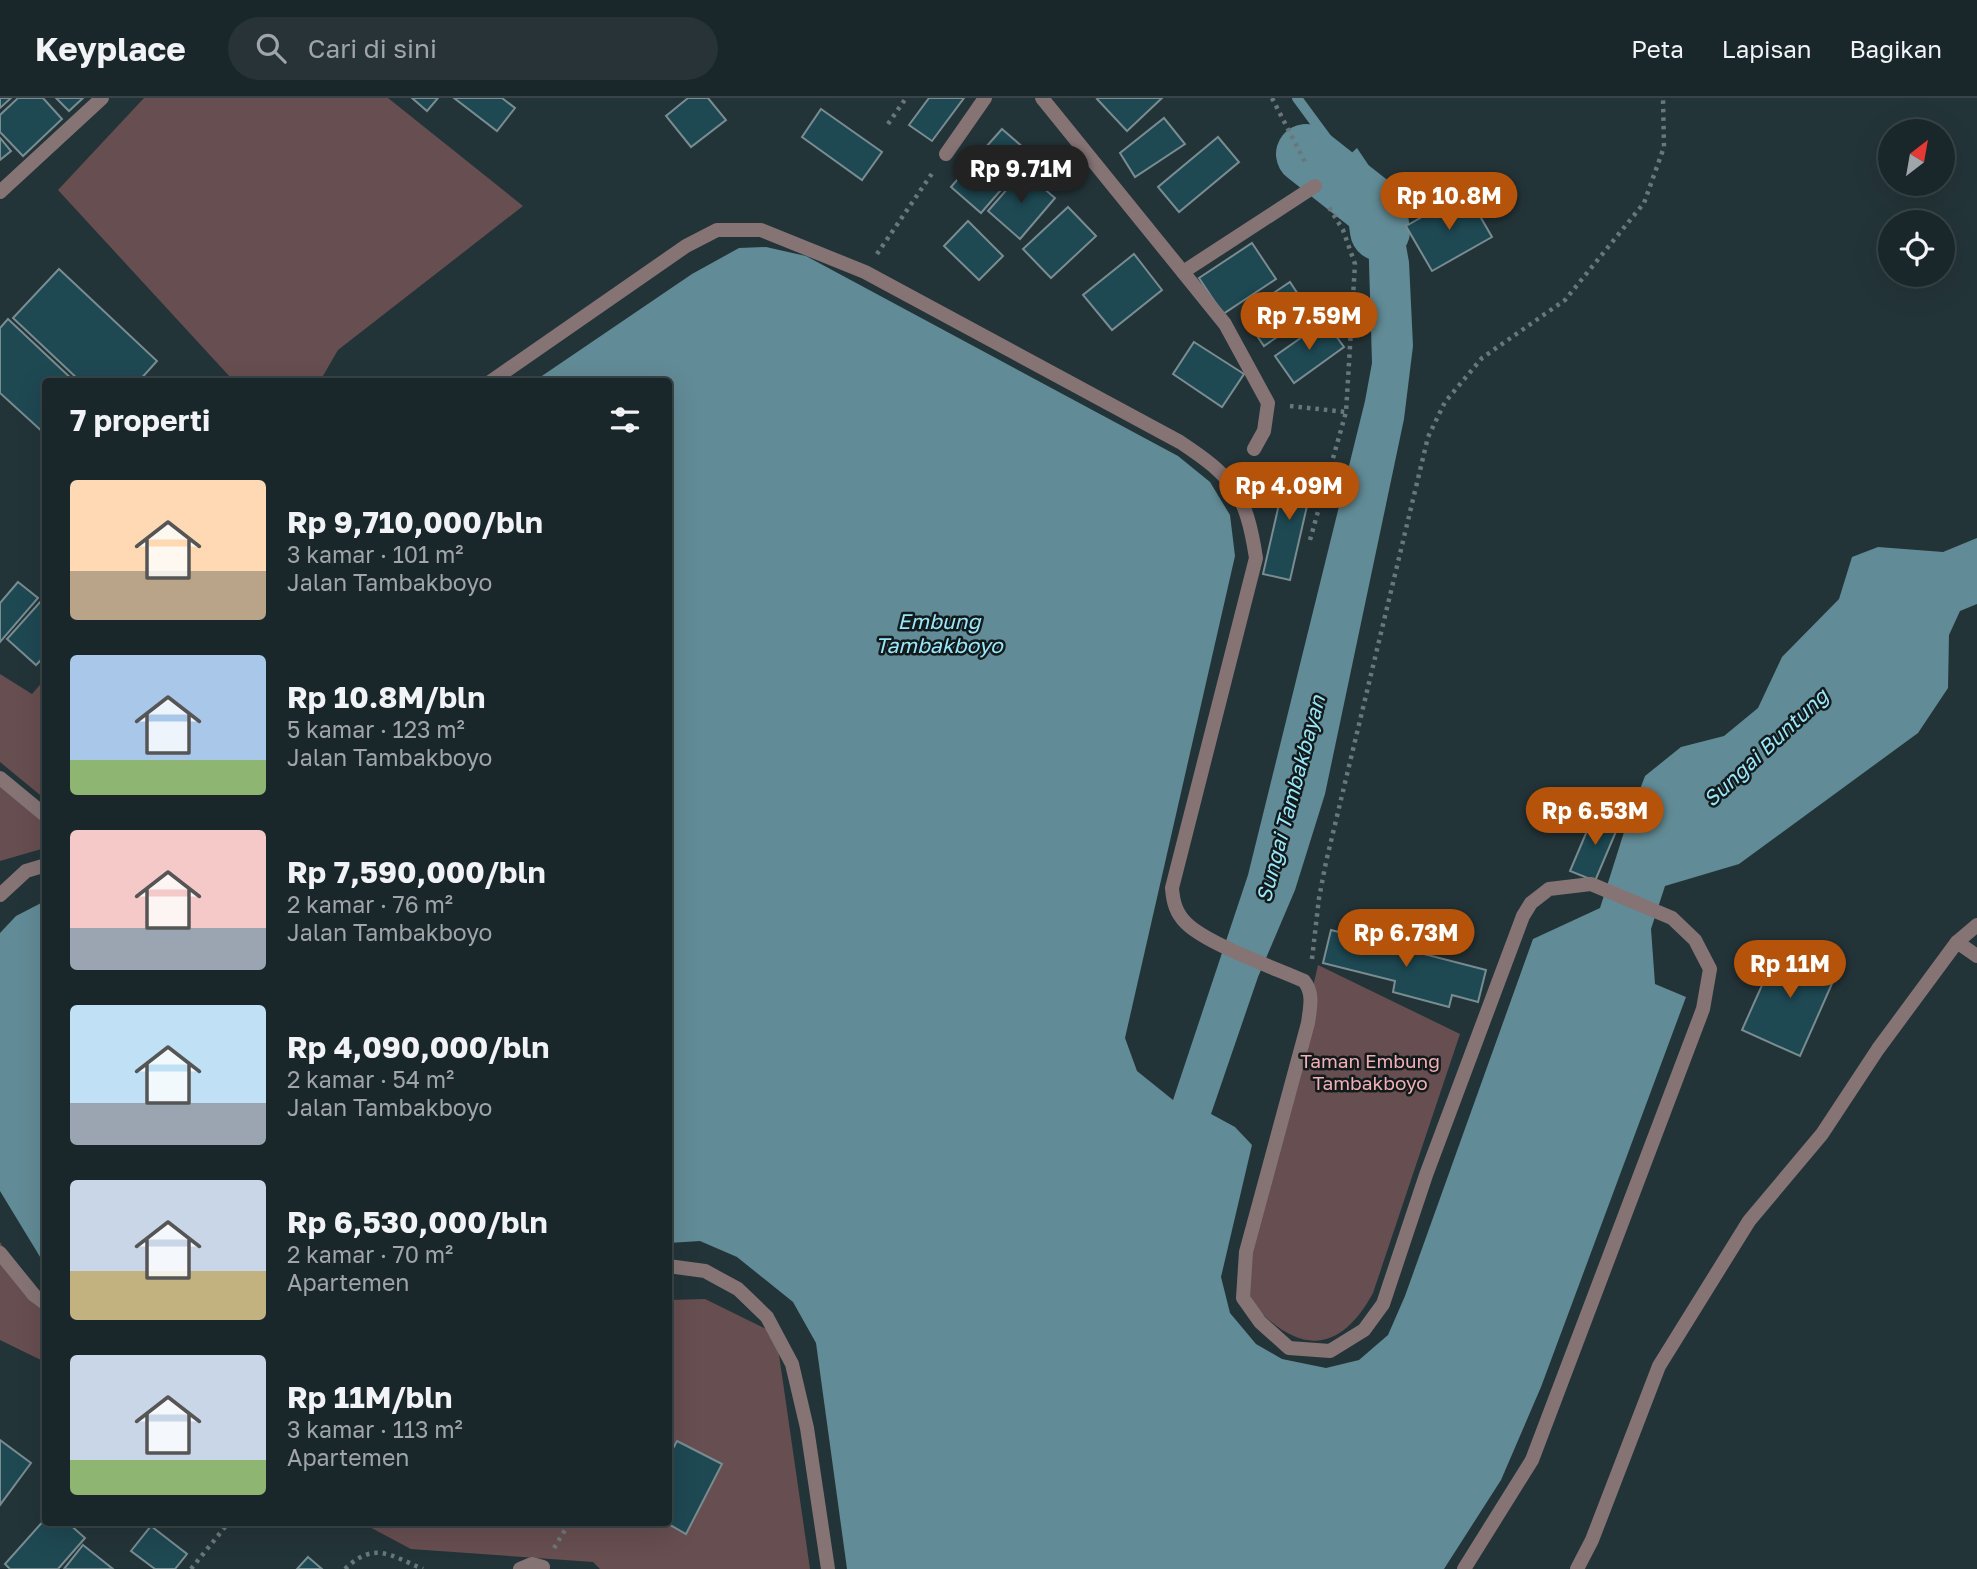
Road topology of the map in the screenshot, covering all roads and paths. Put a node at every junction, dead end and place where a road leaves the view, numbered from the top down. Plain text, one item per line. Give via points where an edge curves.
1 (102, 98) edge
2 (906, 98) edge
3 (985, 98) edge
4 (1042, 98) edge
5 (1272, 98) edge
6 (1663, 98) edge
7 (888, 124) dead end
8 (946, 154) joint
9 (1315, 186) junction
10 (0, 191) edge
11 (865, 272) junction
12 (1184, 272) junction
13 (496, 378) edge
14 (1268, 403) junction
15 (1346, 412) junction
16 (1254, 449) dead end
17 (1310, 540) dead end
18 (0, 778) edge
19 (42, 813) edge
20 (42, 866) edge
21 (0, 895) edge
22 (1977, 925) edge
23 (1957, 942) junction
24 (1312, 956) dead end
25 (1977, 956) edge
26 (0, 1253) edge
27 (672, 1267) edge
28 (42, 1301) edge
29 (225, 1527) dead end
30 (543, 1567) dead end
31 (191, 1569) edge
32 (345, 1569) edge
33 (423, 1569) edge
34 (520, 1569) edge
35 (828, 1569) edge
36 (1464, 1569) edge
37 (1577, 1569) edge

1 - 10 street
2 - 7 path
3 - 8 street
4 - 12 street
5 - 9 path
6 - 24 path via 1664,147 1644,203 1565,300 1482,359 1445,402 1428,437 1326,862
8 - 11 path
9 - 12 street
9 - 15 path via 1343,230 1355,264
11 - 13 street via 761,229 717,230 686,246
11 - 36 street via 1180,442 1215,466 1245,509 1256,558 1172,888 1173,904 1185,922 1203,936 1304,981 1310,988 1308,1023 1246,1252 1243,1298 1260,1322 1289,1348 1330,1351 1364,1330 1384,1304 1426,1175 1531,903 1549,889 1591,884 1672,918 1695,940 1710,969 1703,1009 1532,1460
12 - 14 street via 1226,324
14 - 15 path
14 - 16 street via 1264,430
15 - 17 path
18 - 19 street
20 - 21 street via 26,871
22 - 23 street
23 - 25 street
23 - 37 street via 1822,1134 1749,1221 1659,1366
26 - 28 street
27 - 35 street via 705,1271 738,1289 767,1317 780,1340 792,1364 807,1428
29 - 31 path
30 - 34 street via 532,1564
32 - 33 path via 356,1558 382,1552

